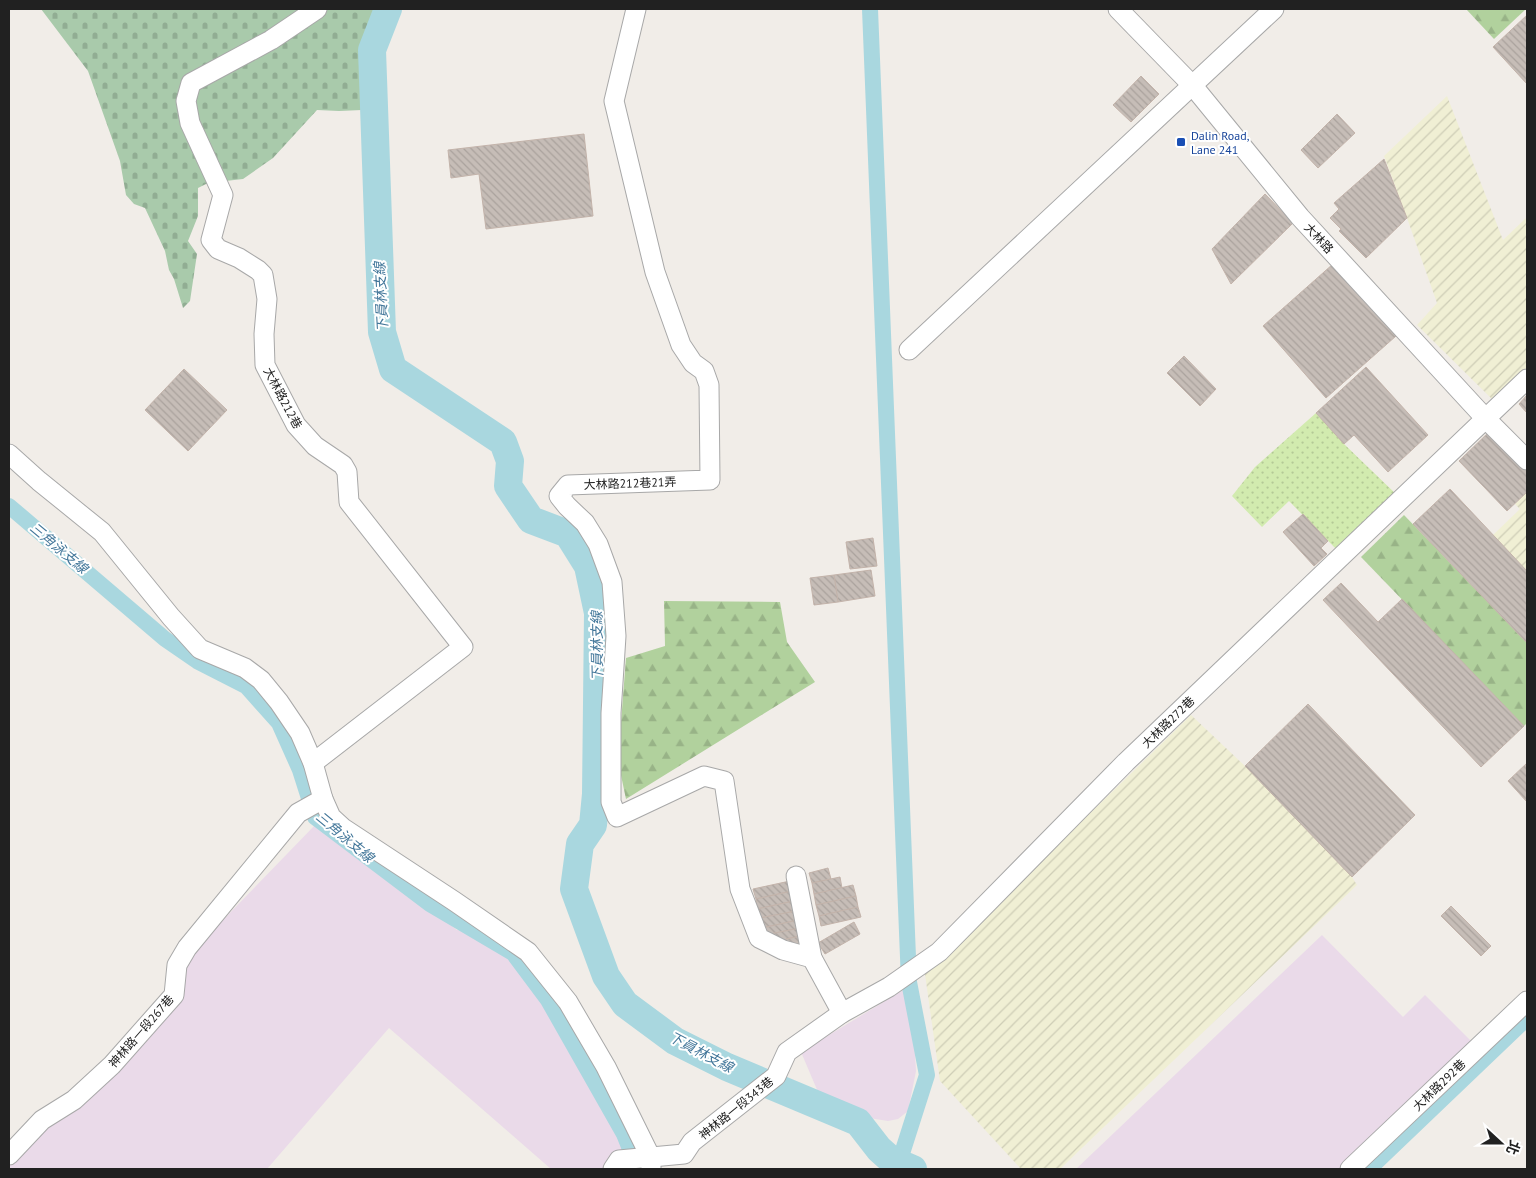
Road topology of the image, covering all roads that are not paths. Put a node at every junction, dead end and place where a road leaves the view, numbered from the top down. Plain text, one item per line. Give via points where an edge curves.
1 (317, 9) edge
2 (636, 9) edge
3 (1118, 9) edge
4 (1274, 9) edge
5 (1193, 86) junction
6 (909, 350) dead end
7 (1527, 379) edge
8 (1486, 418) junction
9 (9, 454) edge
10 (1527, 460) edge
11 (312, 763) junction
12 (323, 799) junction
13 (796, 876) dead end
14 (812, 958) junction
15 (1527, 1001) edge
16 (842, 1014) junction
17 (9, 1156) edge
18 (651, 1164) edge
19 (613, 1169) edge
20 (1350, 1169) edge

1 - 11 street, 大林路212巷 via 271,40 191,83 186,100 190,123 223,195 211,240 218,249 239,258 263,275 267,299 265,365 296,425 315,446 343,465 347,472 349,502 464,647
2 - 14 street, 大林路212巷21弄 via 614,102 655,272 681,345 693,363 704,371 709,385 710,480 568,485 559,496 594,537 612,582 616,636 610,713 611,802 617,817 704,776 724,781 740,889 759,938 783,950
3 - 5 street, 大林路
4 - 5 street
5 - 6 street
5 - 8 street, 大林路 via 1300,217
7 - 8 street, 大林路272巷
8 - 10 street, 大林路
8 - 16 street, 大林路272巷 via 1126,762 939,952 889,987
9 - 11 street via 102,532 200,649 245,668 261,680 300,733
11 - 12 street
12 - 17 street, 神林路一段267巷 via 298,813 187,948 177,965 174,995 168,1002 112,1065 74,1100 42,1120
12 - 18 street via 331,817 343,828 528,952 568,1002 606,1068
13 - 14 street
14 - 16 street
15 - 20 street, 大林路292巷
16 - 18 street, 神林路一段343巷 via 787,1052 776,1076 692,1142 684,1154
18 - 19 street, 神林路一段343巷 via 619,1160

